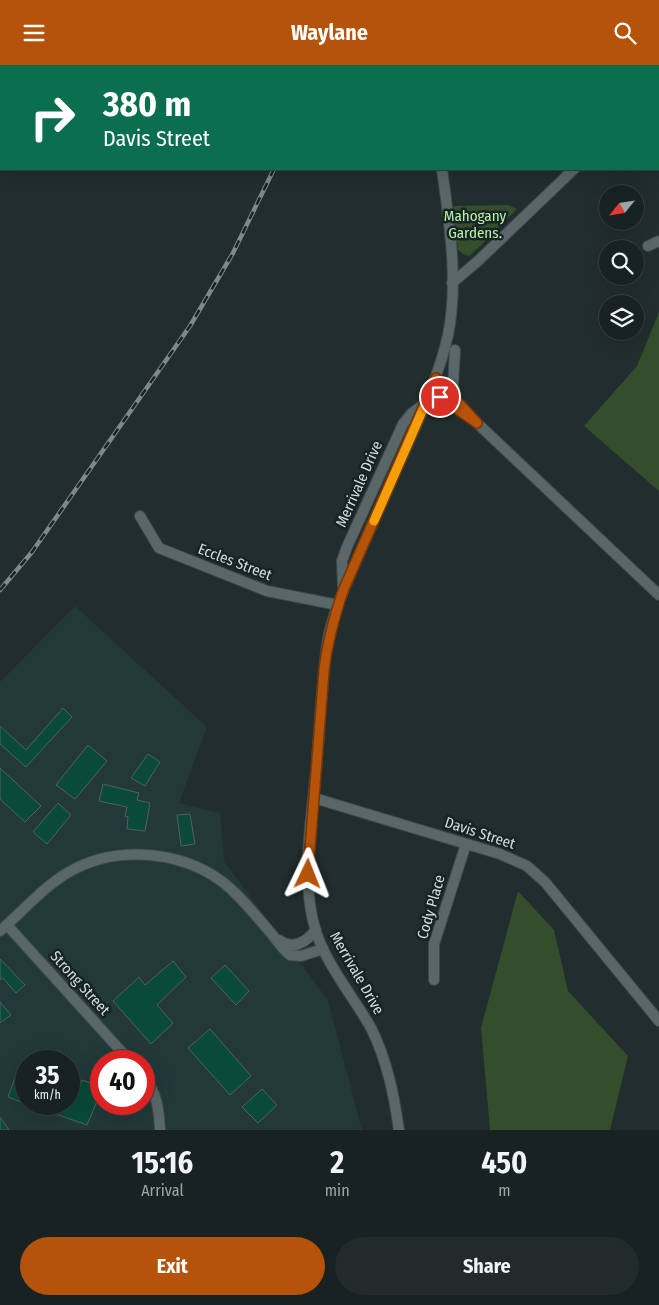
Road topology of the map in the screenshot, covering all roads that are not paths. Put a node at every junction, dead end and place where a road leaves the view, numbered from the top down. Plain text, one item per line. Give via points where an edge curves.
1 (442, 170) edge
2 (573, 170) edge
3 (659, 241) edge
4 (648, 246) dead end
5 (452, 283) junction
6 (455, 350) dead end
7 (436, 378) junction
8 (428, 397) junction
9 (460, 404) junction
10 (477, 423) junction
11 (140, 516) dead end
12 (659, 595) edge
13 (338, 605) junction
14 (314, 798) junction
15 (466, 843) junction
16 (3, 928) edge
17 (316, 930) junction
18 (271, 932) junction
19 (323, 949) junction
20 (434, 980) dead end
21 (659, 1021) edge
22 (119, 1050) edge
23 (155, 1096) edge
24 (160, 1130) edge
25 (399, 1130) edge

1 - 5 street, Merrivale Drive
2 - 5 street
3 - 4 street
5 - 7 street, Merrivale Drive via 448,333
6 - 9 street via 453,385
7 - 8 street, Merrivale Drive
7 - 9 street
8 - 10 street via 443,398
8 - 13 street, Merrivale Drive
9 - 10 street
10 - 12 street
11 - 13 street, Eccles Street via 159,548 267,591
13 - 14 street, Merrivale Drive via 326,657
14 - 15 street, Davis Street
14 - 17 street, Merrivale Drive via 308,863 309,901
15 - 20 street, Cody Place via 434,944
15 - 21 street, Davis Street via 513,859 536,873
16 - 18 street via 50,885 79,867 110,857 150,855 194,865 220,880
16 - 22 street, Strong Street
17 - 18 street via 292,946 282,943
17 - 19 street, Merrivale Drive
18 - 19 street via 292,956
19 - 25 street, Merrivale Drive via 375,1038 390,1079
23 - 24 street

